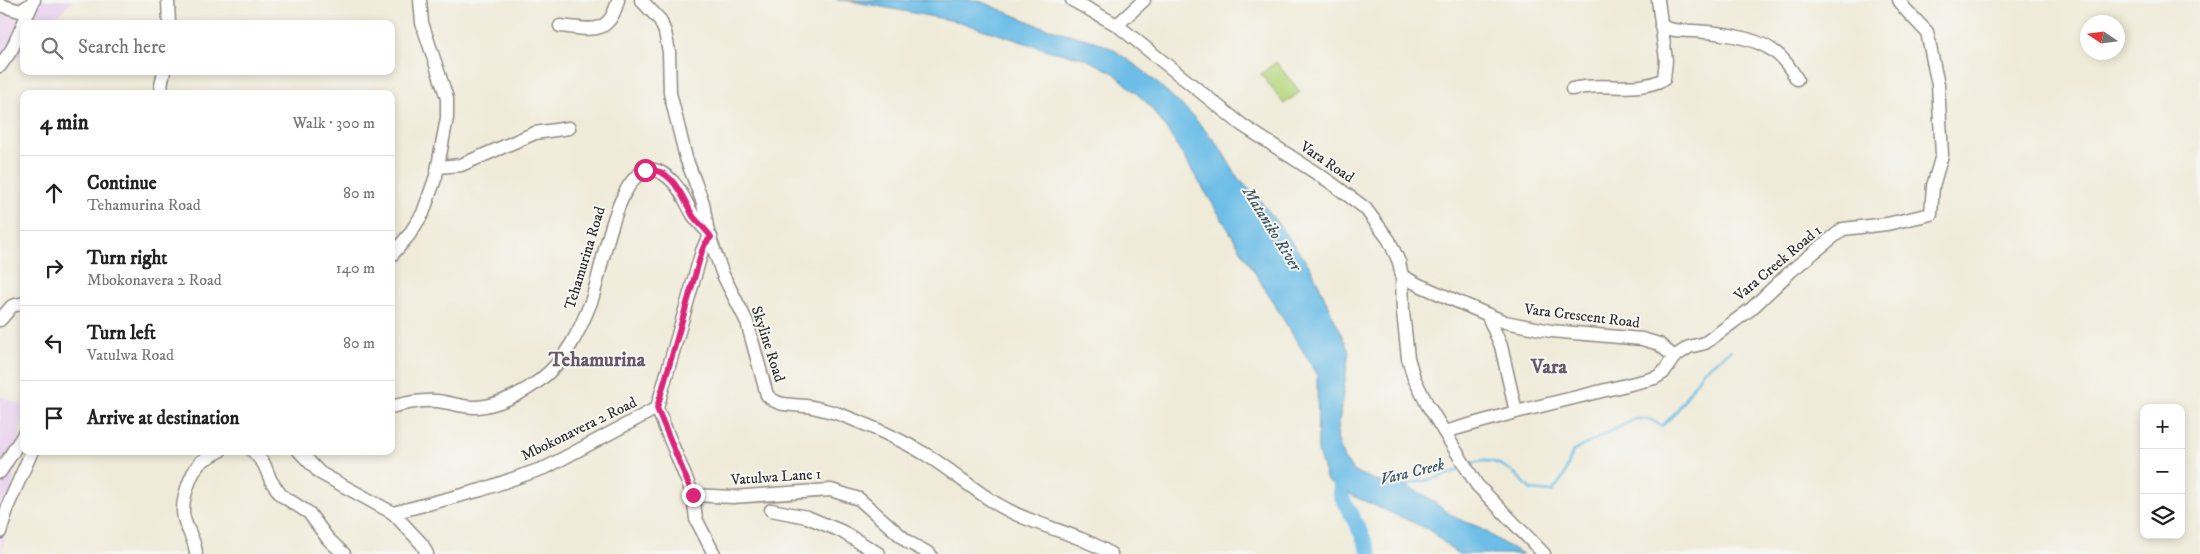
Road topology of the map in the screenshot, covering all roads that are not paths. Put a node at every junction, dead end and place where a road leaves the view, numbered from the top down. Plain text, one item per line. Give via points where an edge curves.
1 (168, 0) edge
2 (420, 0) edge
3 (618, 0) edge
4 (641, 0) edge
5 (1072, 0) edge
6 (1144, 0) edge
7 (1658, 0) edge
8 (1899, 0) edge
9 (32, 2) edge
10 (0, 5) edge
11 (24, 20) edge
12 (169, 20) edge
13 (1117, 25) junction
14 (560, 26) dead end
15 (1661, 26) junction
16 (20, 30) edge
17 (0, 66) edge
18 (163, 75) edge
19 (1797, 79) dead end
20 (1572, 89) dead end
21 (162, 90) edge
22 (569, 128) dead end
23 (438, 167) junction
24 (710, 235) junction
25 (395, 252) edge
26 (1402, 276) junction
27 (20, 304) edge
28 (1488, 316) junction
29 (0, 320) edge
30 (1674, 356) junction
31 (395, 406) edge
32 (657, 408) junction
33 (1516, 412) junction
34 (1444, 432) junction
35 (20, 440) edge
36 (30, 455) edge
37 (213, 455) edge
38 (256, 455) edge
39 (303, 455) edge
40 (0, 472) edge
41 (693, 495) junction
42 (771, 510) dead end
43 (392, 513) junction
44 (0, 532) edge
45 (196, 554) edge
46 (344, 554) edge
47 (427, 554) edge
48 (714, 554) edge
49 (879, 554) edge
50 (930, 554) edge
51 (1112, 554) edge
52 (1544, 554) edge

1 - 12 street
2 - 23 street via 422,23 447,98 447,118
3 - 14 street via 606,25 595,29
4 - 24 street, Skyline Road via 660,20 668,40 670,93 690,171 704,203
5 - 13 street, Vara Road
6 - 13 street
7 - 15 street
8 - 30 street, Vara Creek Road 1 via 1927,32 1938,85 1942,155 1933,186 1931,214 1844,229 1705,343
9 - 10 street via 20,11
9 - 11 street
13 - 26 street, Vara Road via 1242,125 1365,208 1389,240
15 - 19 street via 1678,32 1723,34 1771,49 1784,60
15 - 20 street via 1666,60 1664,79 1642,87 1602,85
16 - 17 street
18 - 21 street
22 - 23 street via 535,133 462,166
23 - 25 street via 423,213 410,236
24 - 31 street, Tehamurina Road via 694,216 676,184 657,171 645,170 625,190 618,205 592,300 573,341 556,366 520,393 478,407 428,401
24 - 32 street, Mbokonavera 2 Road via 702,251
24 - 51 street, Skyline Road via 723,274 747,322 767,395 772,400 822,410 871,427 925,454 998,505 1046,527 1093,543
26 - 28 street, Vara Crescent Road
26 - 34 street, Vara Road via 1402,312 1408,358 1414,378
27 - 29 street via 12,306
28 - 30 street, Vara Crescent Road via 1551,331 1642,339 1659,344
28 - 33 street via 1501,346
30 - 33 street, Vara Creek Road 1 via 1655,378
32 - 41 street
32 - 43 street, Mbokonavera 2 Road via 547,467 481,490
33 - 34 street, Vara Creek Road 1
34 - 52 street, Vara Road via 1477,485
35 - 40 street
36 - 44 street via 11,496
37 - 45 street via 200,463 187,487 183,515 196,546
38 - 46 street via 281,495 309,513
39 - 43 street via 320,473
41 - 48 street via 696,519
41 - 50 street, Vatulwa Lane 1 via 733,497 832,490 859,499 908,542
42 - 49 street via 808,517
43 - 47 street via 422,544

